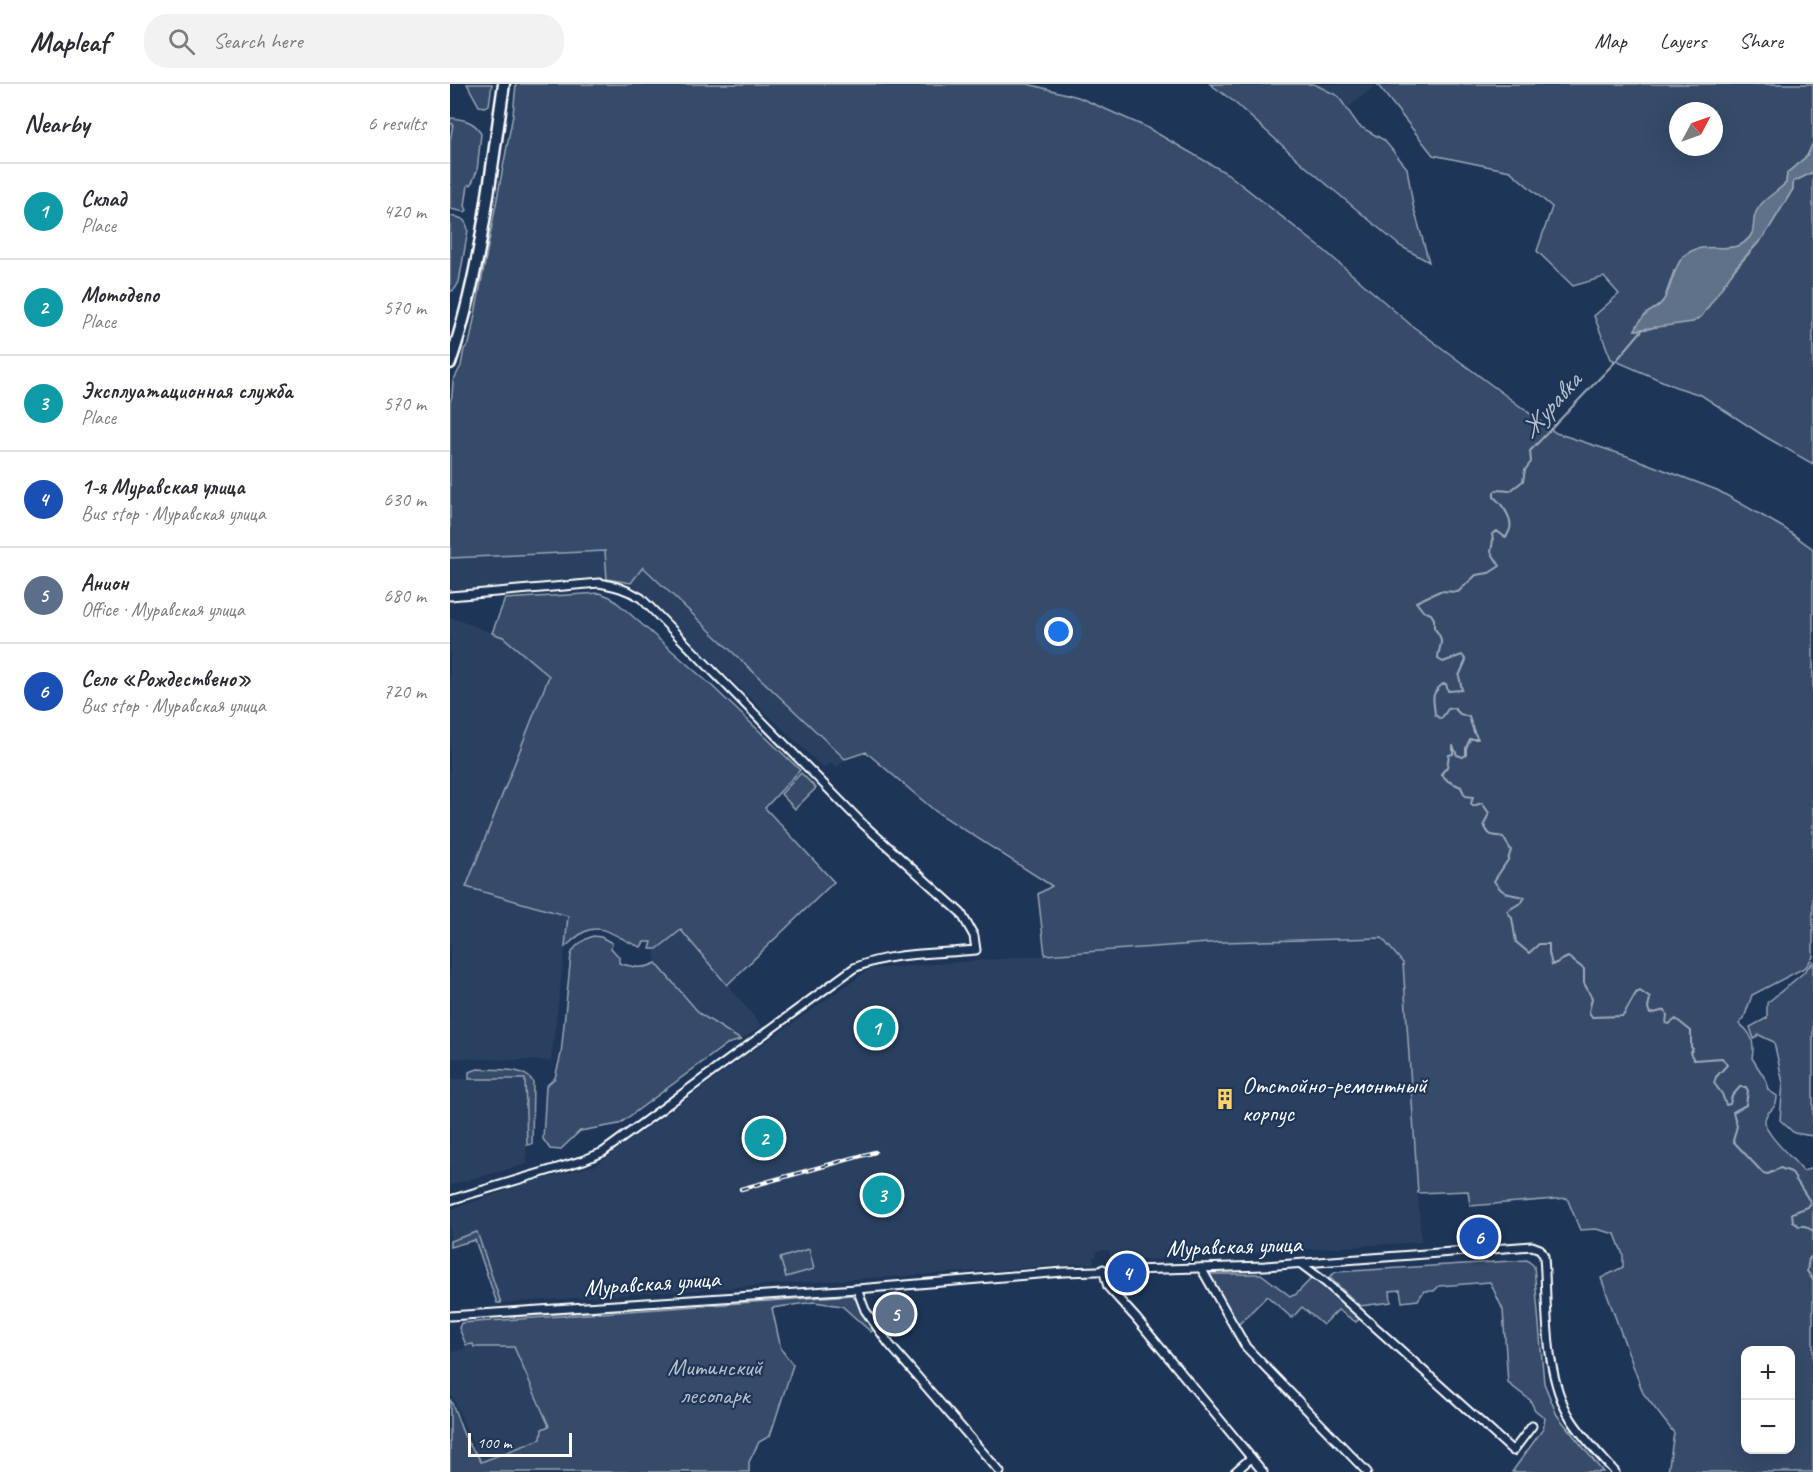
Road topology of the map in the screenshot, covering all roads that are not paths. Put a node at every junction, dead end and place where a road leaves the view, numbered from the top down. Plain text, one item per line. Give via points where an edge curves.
1 (497, 84) edge
2 (504, 84) edge
3 (450, 340) edge
4 (450, 363) edge
5 (450, 596) edge
6 (450, 1200) edge
7 (1297, 1263) junction
8 (1201, 1268) junction
9 (1103, 1269) junction
10 (857, 1289) junction
11 (450, 1316) edge
12 (1532, 1426) dead end
13 (1251, 1458) junction
14 (1000, 1472) edge
15 (1235, 1472) edge
16 (1263, 1472) edge
17 (1367, 1472) edge
18 (1615, 1472) edge

1 - 3 main road via 469,261
2 - 4 main road via 473,273
5 - 6 street via 599,584 628,590 640,598 863,824 962,913 974,936 976,950 893,957 854,968 603,1152
7 - 8 street, Муравская улица
7 - 12 street via 1325,1282 1513,1451
7 - 18 street, Муравская улица via 1532,1246 1540,1249 1544,1256 1552,1366 1560,1398 1584,1437
8 - 9 street, Муравская улица
8 - 17 street via 1246,1347
9 - 10 street, Муравская улица
9 - 13 street via 1108,1287
10 - 11 street, Муравская улица
10 - 14 street via 865,1310 889,1344
13 - 15 street
13 - 16 street

